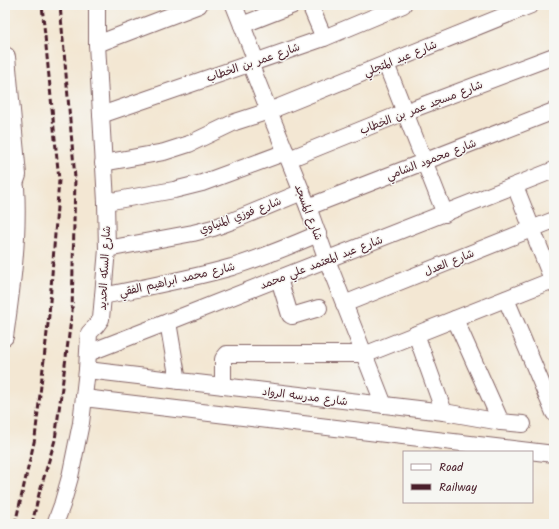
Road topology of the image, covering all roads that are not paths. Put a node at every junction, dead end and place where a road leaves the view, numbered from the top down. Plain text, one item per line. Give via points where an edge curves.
1 (97, 5) edge
2 (199, 5) edge
3 (234, 5) edge
4 (293, 5) edge
5 (310, 5) edge
6 (403, 5) edge
7 (531, 5) edge
8 (380, 9) edge
9 (242, 25) junction
10 (324, 38) junction
11 (98, 44) junction
12 (554, 56) edge
13 (5, 57) edge
14 (253, 62) junction
15 (386, 64) junction
16 (269, 111) junction
17 (554, 111) edge
18 (405, 112) junction
19 (101, 115) junction
20 (287, 156) junction
21 (424, 162) junction
22 (103, 163) junction
23 (12, 167) edge
24 (554, 170) edge
25 (515, 186) junction
26 (302, 192) junction
27 (106, 202) junction
28 (308, 207) junction
29 (445, 214) junction
30 (554, 220) edge
31 (5, 222) edge
32 (532, 229) junction
33 (318, 234) junction
34 (107, 249) junction
35 (328, 260) junction
36 (552, 276) edge
37 (279, 279) junction
38 (103, 296) junction
39 (506, 299) junction
40 (344, 304) junction
41 (319, 308) dead end
42 (455, 319) junction
43 (168, 322) junction
44 (416, 334) junction
45 (5, 337) edge
46 (88, 353) junction
47 (364, 354) junction
48 (87, 370) junction
49 (178, 381) junction
50 (223, 386) junction
51 (84, 398) junction
52 (384, 405) junction
53 (444, 412) junction
54 (554, 413) edge
55 (501, 422) junction
56 (523, 424) dead end
57 (529, 451) edge
58 (533, 451) edge
59 (554, 454) edge
60 (56, 524) edge

1 - 11 street, شارع السكه الحديد
2 - 11 street
3 - 9 street, شارع المسجد
4 - 9 street
5 - 10 street
6 - 8 street, شارع عمر بن الخطاب
7 - 15 street, شارع عبد المتجلي
8 - 10 street, شارع عمر بن الخطاب
9 - 14 street, شارع المسجد
10 - 14 street, شارع عمر بن الخطاب
11 - 19 street, شارع السكه الحديد
12 - 18 street, شارع مسجد عمر بن الخطاب
13 - 23 main road
14 - 16 street, شارع المسجد
14 - 19 street, شارع عمر بن الخطاب
15 - 16 street, شارع عبد المتجلي
15 - 18 street
16 - 20 street, شارع المسجد
16 - 22 street, شارع عبد المتجلي via 235,122 189,144 164,152
17 - 21 street, شارع محمود الشامي
18 - 20 street, شارع مسجد عمر بن الخطاب
18 - 21 street
19 - 22 street, شارع السكه الحديد
20 - 26 street, شارع المسجد
20 - 27 street, شارع مسجد عمر بن الخطاب via 202,183
21 - 28 street, شارع محمود الشامي
21 - 29 street
22 - 27 street, شارع السكه الحديد
23 - 31 main road
23 - 45 street via 18,209 14,269
24 - 25 street, شارع عبد المعتمد علي محمد
25 - 29 street, شارع عبد المعتمد علي محمد
25 - 32 street
26 - 28 street, شارع المسجد
26 - 34 street, شارع فوزي المنياوي via 212,228
27 - 34 street, شارع السكه الحديد
28 - 33 street, شارع المسجد
29 - 35 street, شارع عبد المعتمد علي محمد
30 - 32 street, شارع العدل
32 - 36 street
32 - 40 street, شارع العدل
33 - 35 street, شارع المسجد
33 - 38 street, شارع محمد ابراهيم الفقي via 233,267
34 - 38 street, شارع السكه الحديد
35 - 37 street, شارع عبد المعتمد علي محمد
35 - 40 street, شارع المسجد
36 - 39 street
37 - 41 street via 290,315
37 - 43 street, شارع عبد المعتمد علي محمد
38 - 46 street, شارع السكه الحديد via 101,319 89,333
39 - 42 street
39 - 54 street
40 - 47 street, شارع المسجد
42 - 44 street
42 - 55 street
43 - 46 street, شارع عبد المعتمد علي محمد
43 - 49 street
44 - 47 street
44 - 53 street
46 - 48 street, شارع السكه الحديد
47 - 50 street via 229,354 223,359
47 - 52 street, شارع المسجد
48 - 49 street, شارع مدرسه الرواد
48 - 51 street, شارع السكه الحديد
49 - 50 street, شارع مدرسه الرواد
50 - 52 street, شارع مدرسه الرواد
51 - 57 street
51 - 60 street, شارع السكه الحديد via 76,451
52 - 53 street, شارع مدرسه الرواد
53 - 55 street, شارع مدرسه الرواد
55 - 56 street, شارع مدرسه الرواد
58 - 59 street

